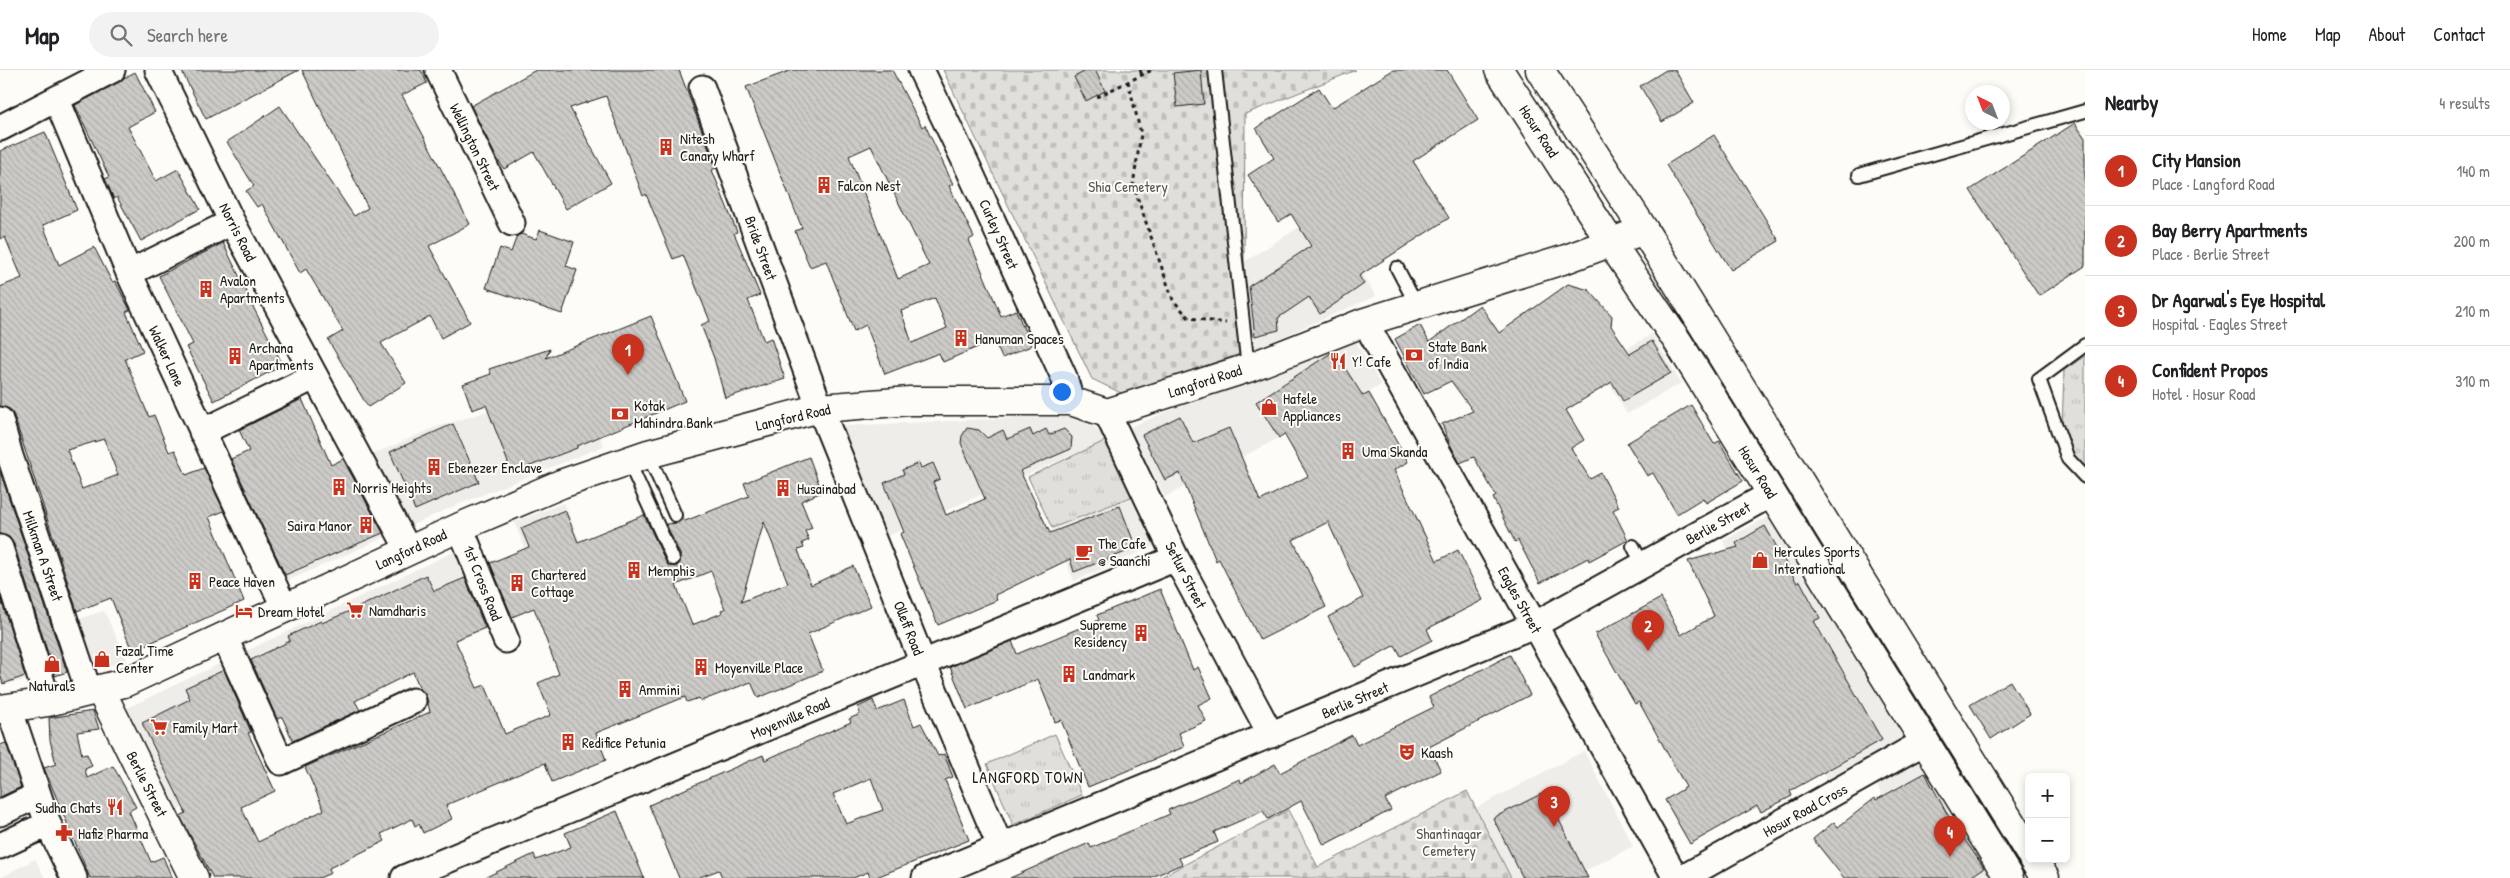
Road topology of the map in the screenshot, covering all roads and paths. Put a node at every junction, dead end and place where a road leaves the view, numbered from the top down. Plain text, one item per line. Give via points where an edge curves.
1 (112, 70) edge
2 (158, 70) edge
3 (438, 70) edge
4 (921, 70) edge
5 (1140, 70) edge
6 (1152, 70) edge
7 (1215, 70) edge
8 (1499, 70) edge
9 (1540, 70) edge
10 (1142, 75) junction
11 (1128, 81) junction
12 (702, 88) dead end
13 (1097, 97) dead end
14 (58, 100) junction
15 (2085, 111) edge
16 (0, 128) edge
17 (1859, 174) dead end
18 (232, 222) junction
19 (512, 223) dead end
20 (1644, 230) junction
21 (1611, 243) junction
22 (1397, 268) dead end
23 (129, 273) junction
24 (1417, 306) junction
25 (1365, 322) junction
26 (1242, 325) junction
27 (2085, 345) edge
28 (1248, 368) junction
29 (314, 377) junction
30 (1071, 401) junction
31 (820, 408) junction
32 (1107, 412) junction
33 (0, 420) edge
34 (202, 432) junction
35 (638, 457) junction
36 (2085, 477) edge
37 (1771, 494) junction
38 (675, 515) dead end
39 (460, 527) junction
40 (0, 548) edge
41 (408, 549) junction
42 (1176, 558) junction
43 (673, 559) dead end
44 (285, 609) junction
45 (1534, 625) junction
46 (224, 636) junction
47 (506, 640) dead end
48 (923, 663) junction
49 (94, 691) junction
50 (413, 701) dead end
51 (48, 702) junction
52 (5, 708) edge
53 (1271, 735) junction
54 (1926, 741) junction
55 (38, 795) junction
56 (0, 813) edge
57 (48, 824) junction
58 (0, 846) edge
59 (1000, 846) junction
60 (2025, 846) edge
61 (2036, 863) edge
62 (74, 878) edge
63 (194, 878) edge
64 (404, 878) edge
65 (925, 878) edge
66 (1676, 878) edge
67 (1683, 878) edge
68 (2009, 878) edge
69 (2045, 878) edge

1 - 14 street
2 - 18 street, Norris Road
3 - 19 street, Wellington Street
4 - 30 street, Curley Street via 1064,377
5 - 10 path
6 - 10 path
7 - 26 lane
8 - 21 street, Hosur Road
9 - 20 street, Hosur Road
10 - 11 path
11 - 13 path
11 - 26 path via 1141,134 1133,185 1172,300 1189,318
12 - 31 street, Bride Street
14 - 16 street
14 - 23 street, Walker Lane
15 - 17 lane
18 - 23 street
18 - 29 street, Norris Road
20 - 21 street, Langford Road
20 - 60 street, Hosur Road
21 - 24 street, Langford Road
21 - 37 street, Hosur Road via 1678,342
22 - 24 lane
23 - 34 street, Walker Lane
24 - 25 street, Langford Road
25 - 28 street, Langford Road
25 - 45 street, Eagles Street
26 - 28 lane
27 - 36 lane via 2039,379 2068,459
28 - 32 street, Langford Road
29 - 34 street
29 - 41 street, Norris Road
30 - 31 street, Langford Road via 910,400
30 - 32 street, Langford Road
31 - 35 street, Langford Road
31 - 48 street, Olleff Road
32 - 42 street, Setlur Street
33 - 49 street, Milkman A Street
34 - 44 street, Walker Lane
35 - 38 lane
35 - 39 street, Langford Road via 561,484
35 - 43 lane
37 - 45 street, Berlie Street via 1638,555
37 - 54 street, Hosur Road
39 - 41 street, Langford Road
39 - 47 street, 1st Cross Road
40 - 51 street
41 - 44 street, Langford Road
42 - 48 street, Moyenville Road
42 - 53 street, Setlur Street
44 - 46 street, Langford Road
45 - 53 street, Berlie Street
45 - 66 street, Eagles Street
46 - 49 street, Langford Road via 124,683
46 - 50 street via 281,762
48 - 59 street, Olleff Road
48 - 64 street, Moyenville Road
49 - 51 street, Langford Road
49 - 63 street, Berlie Street
51 - 52 street, Langford Road
52 - 55 street
53 - 59 street, Berlie Street
54 - 67 street, Hosur Road Cross
54 - 68 street, Hosur Road
55 - 56 street
55 - 57 street
57 - 58 street
57 - 62 street
59 - 65 street, Berlie Street
61 - 69 street

